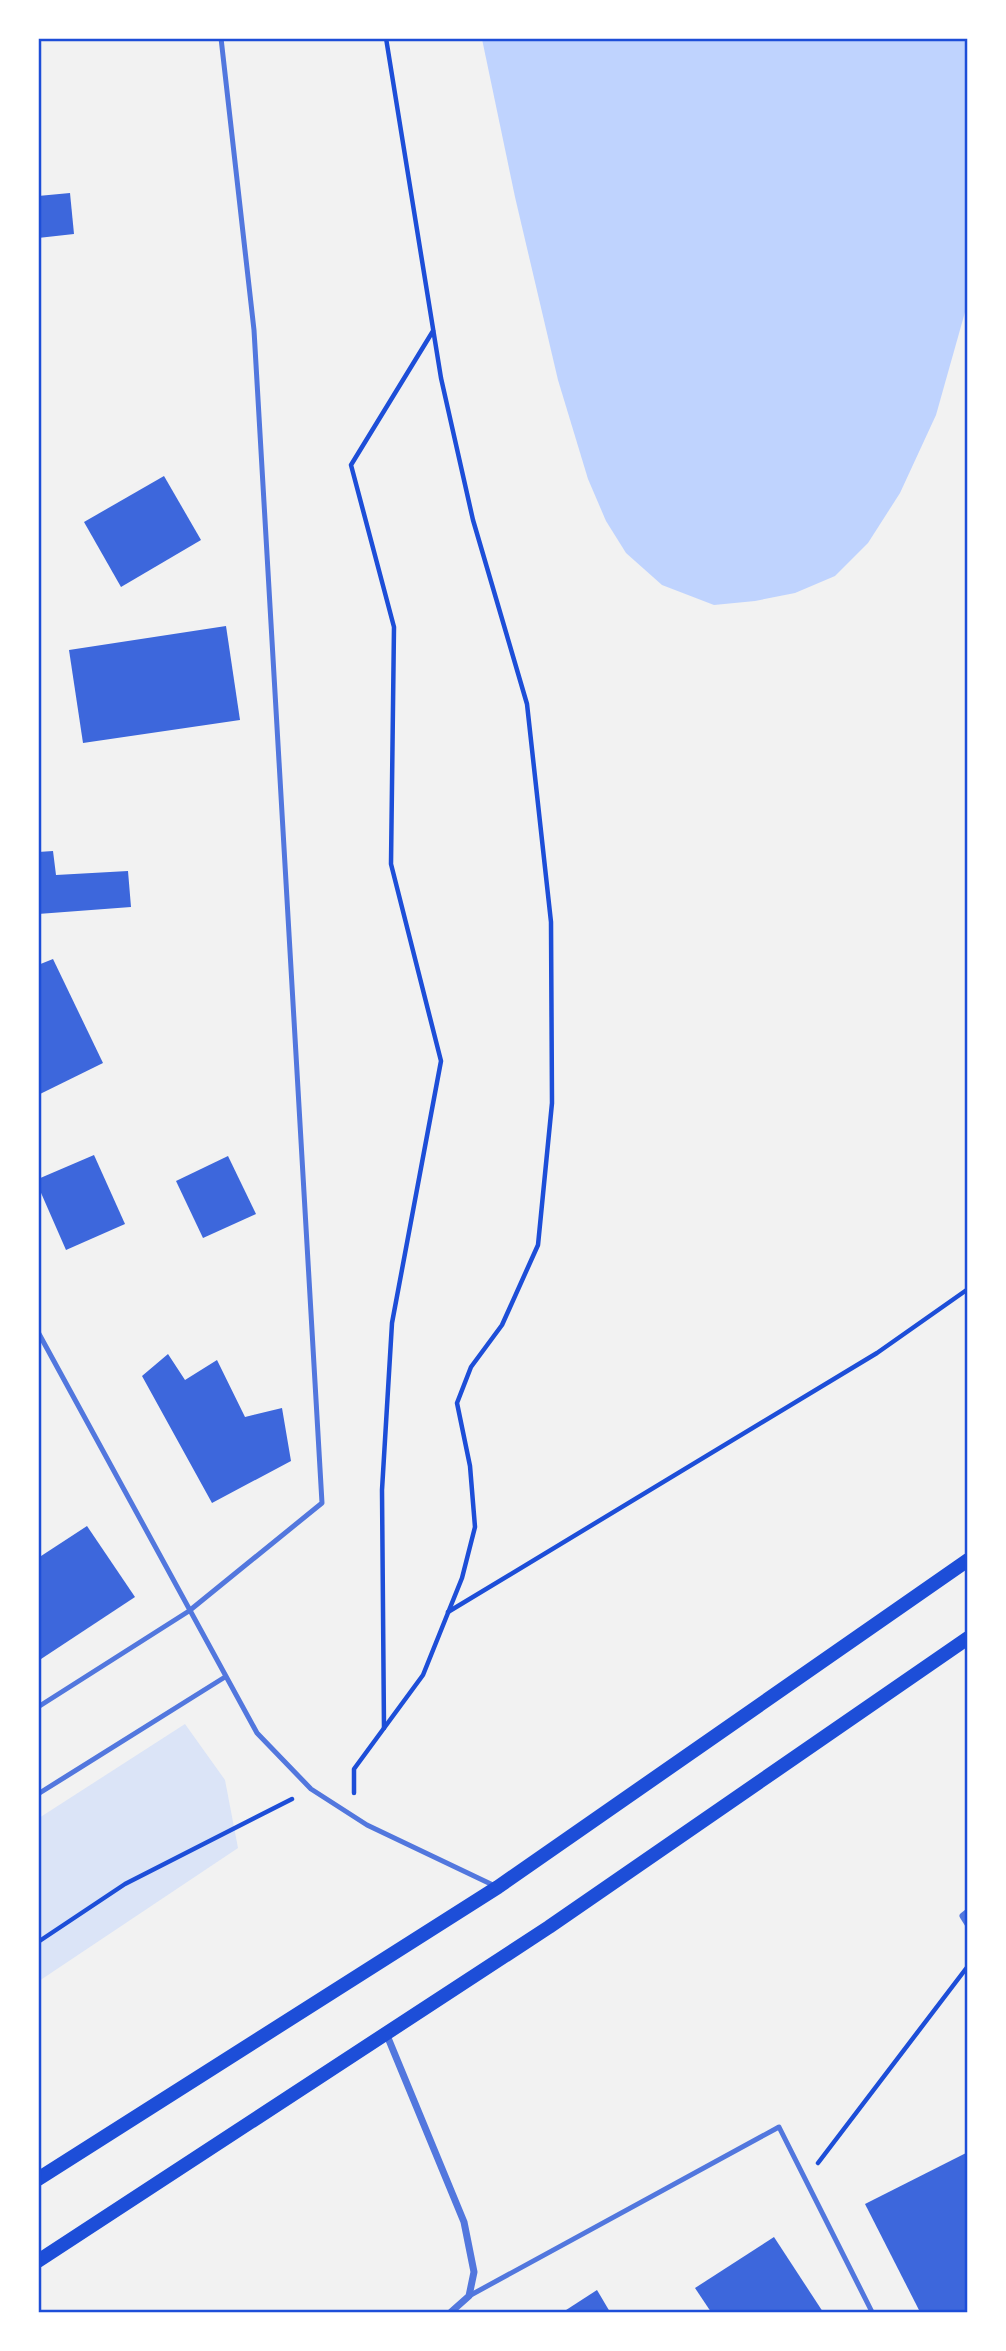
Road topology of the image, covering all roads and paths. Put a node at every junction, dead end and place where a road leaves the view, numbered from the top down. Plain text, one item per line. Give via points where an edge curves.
1 (221, 38) edge
2 (386, 38) edge
3 (433, 330) junction
4 (968, 1289) edge
5 (38, 1332) edge
6 (968, 1560) edge
7 (189, 1611) junction
8 (448, 1612) junction
9 (968, 1638) edge
10 (225, 1677) junction
11 (38, 1707) edge
12 (384, 1728) junction
13 (311, 1789) junction
14 (38, 1794) edge
15 (367, 1825) junction
16 (498, 1887) junction
17 (965, 1914) edge
18 (968, 1924) edge
19 (38, 1942) edge
20 (968, 1966) edge
21 (386, 2032) junction
22 (38, 2179) edge
23 (806, 2179) junction
24 (38, 2261) edge
25 (466, 2297) junction
26 (451, 2312) edge
27 (872, 2312) edge

1 - 7 lane via 254,330 322,1503
2 - 3 path
3 - 8 path via 473,520 527,704 551,936 552,1103 538,1245 502,1325 471,1367 457,1403 470,1466 475,1527
3 - 12 path via 351,465 394,627 391,863 441,1061 392,1323 382,1490
4 - 8 path via 877,1353
5 - 7 lane
6 - 16 main road
7 - 10 lane
7 - 11 lane
8 - 12 path via 423,1675
9 - 21 main road via 549,1927
10 - 13 lane via 257,1733
10 - 14 lane
12 - 15 path via 354,1769 355,1799
13 - 15 lane
13 - 19 path via 125,1884
15 - 16 lane
16 - 22 main road
17 - 18 street
20 - 23 path
21 - 24 main road
21 - 25 street via 464,2222 474,2272
23 - 25 lane via 779,2127
23 - 27 lane
25 - 26 street

